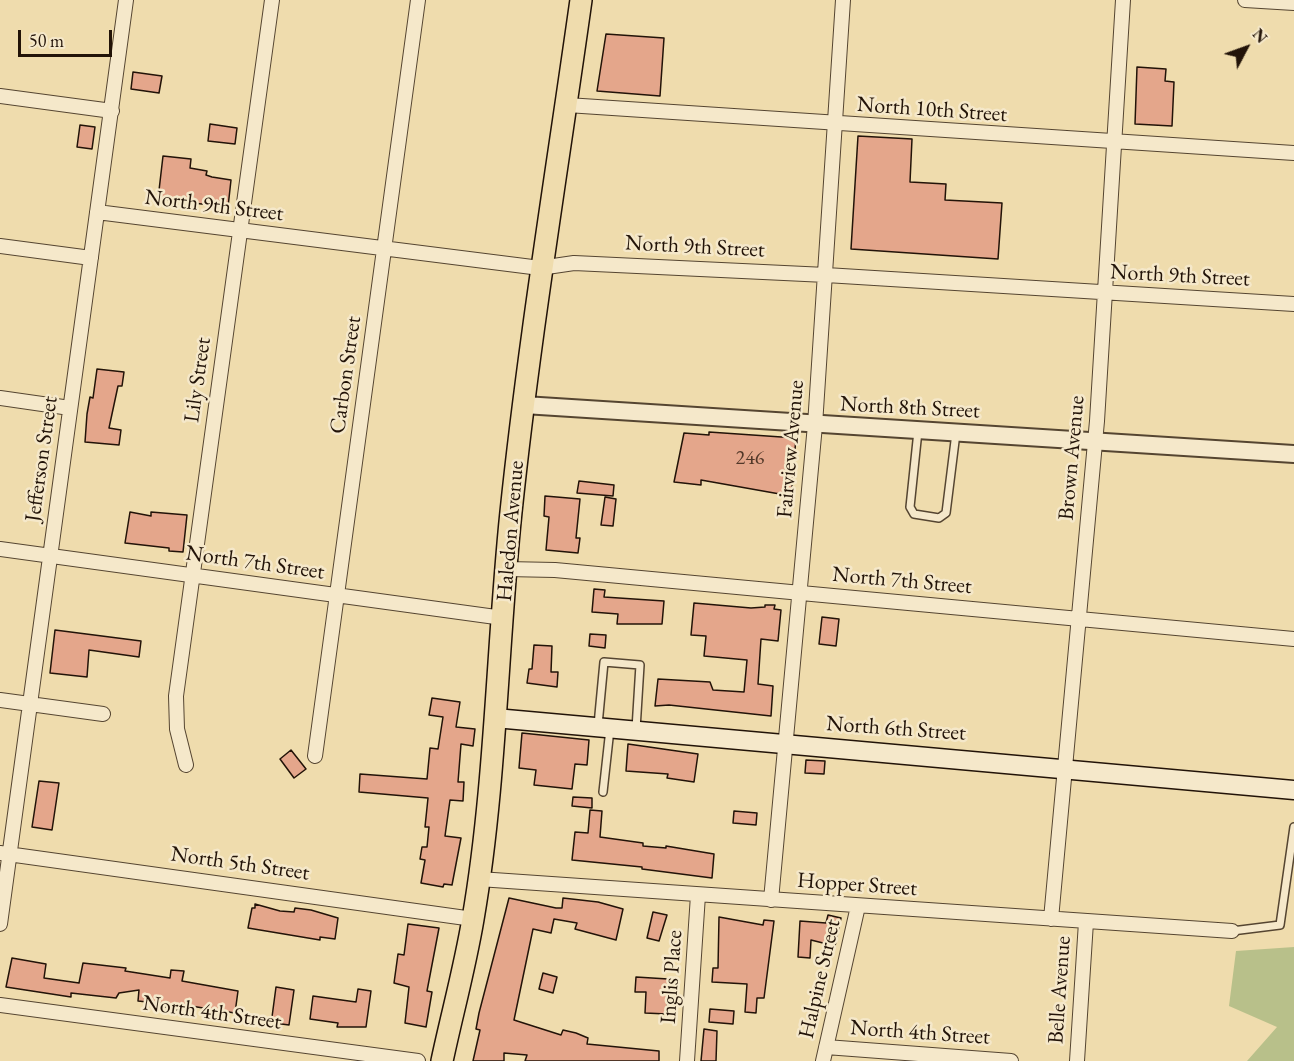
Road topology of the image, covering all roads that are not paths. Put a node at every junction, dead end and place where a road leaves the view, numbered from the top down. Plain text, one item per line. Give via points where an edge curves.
1 (126, 0) edge
2 (272, 0) edge
3 (418, 0) edge
4 (581, 0) edge
5 (843, 0) edge
6 (1123, 0) edge
7 (1245, 0) edge
8 (1294, 3) edge
9 (0, 96) edge
10 (567, 105) junction
11 (112, 111) junction
12 (836, 125) junction
13 (1114, 142) junction
14 (1294, 153) edge
15 (97, 212) junction
16 (240, 231) junction
17 (0, 246) edge
18 (383, 250) junction
19 (91, 258) junction
20 (540, 268) junction
21 (826, 275) junction
22 (1106, 292) junction
23 (1294, 304) edge
24 (0, 398) edge
25 (524, 405) junction
26 (70, 408) junction
27 (815, 425) junction
28 (918, 431) junction
29 (956, 433) junction
30 (1095, 443) junction
31 (1294, 454) edge
32 (0, 549) edge
33 (51, 556) junction
34 (506, 569) junction
35 (193, 575) junction
36 (799, 593) junction
37 (337, 595) junction
38 (503, 618) junction
39 (1078, 618) junction
40 (1294, 639) edge
41 (0, 700) edge
42 (31, 704) junction
43 (103, 714) dead end
44 (495, 718) junction
45 (604, 726) junction
46 (636, 729) junction
47 (784, 744) junction
48 (315, 756) dead end
49 (186, 765) dead end
50 (1065, 769) junction
51 (1294, 789) edge
52 (603, 792) dead end
53 (1294, 827) edge
54 (5, 854) edge
55 (479, 879) junction
56 (698, 895) junction
57 (771, 900) junction
58 (858, 906) junction
59 (473, 919) junction
60 (1051, 919) junction
61 (1086, 922) junction
62 (0, 924) edge
63 (1232, 931) joint
64 (0, 1005) edge
65 (825, 1054) edge
66 (418, 1061) edge
67 (442, 1061) edge
68 (687, 1061) edge
69 (1011, 1061) edge
70 (1077, 1061) edge

1 - 11 street, Jefferson Street
2 - 16 street, Lily Street
3 - 18 street, Carbon Street
4 - 10 main road, Haledon Avenue
5 - 12 street, Fairview Avenue
6 - 13 street, Brown Avenue
7 - 8 street
9 - 11 street
10 - 12 street, North 10th Street
10 - 20 main road, Haledon Avenue
11 - 15 street, Jefferson Street
12 - 13 street, North 10th Street
12 - 21 street, Fairview Avenue
13 - 14 street, North 10th Street
13 - 22 street, Brown Avenue
15 - 16 street, North 9th Street
15 - 19 street, Jefferson Street
16 - 18 street, North 9th Street
16 - 35 street, Lily Street
17 - 19 street
18 - 20 street, North 9th Street
18 - 37 street, Carbon Street
19 - 26 street, Jefferson Street
20 - 21 street, North 9th Street via 574,263
20 - 25 main road, Haledon Avenue
21 - 22 street, North 9th Street
21 - 27 street, Fairview Avenue
22 - 23 street, North 9th Street
22 - 30 street, Brown Avenue
24 - 26 street
25 - 27 street, North 8th Street
25 - 34 main road, Haledon Avenue
26 - 33 street, Jefferson Street
27 - 28 street, North 8th Street
27 - 36 street, Fairview Avenue
28 - 29 street, North 8th Street
28 - 29 lane via 910,507 914,513 939,518 946,513
29 - 30 street, North 8th Street
30 - 31 street, North 8th Street
30 - 39 street, Brown Avenue
32 - 33 street, North 7th Street
33 - 35 street, North 7th Street
33 - 42 street, Jefferson Street
34 - 36 street, North 7th Street via 555,570
34 - 38 main road, Haledon Avenue
35 - 37 street, North 7th Street
35 - 49 street, Lily Street via 176,696 177,729
36 - 39 street, North 7th Street
36 - 47 street, Fairview Avenue
37 - 38 street, North 7th Street
37 - 48 street, Carbon Street
38 - 44 main road, Haledon Avenue
39 - 40 street, North 7th Street
39 - 50 street, Brown Avenue
41 - 42 street
42 - 43 street
42 - 54 street, Jefferson Street
44 - 45 main road, North 6th Street
44 - 55 main road, Haledon Avenue
45 - 46 main road, North 6th Street
45 - 46 lane via 604,662 640,665
45 - 52 lane
46 - 47 main road, North 6th Street
47 - 50 main road, North 6th Street
47 - 57 street, Fairview Avenue
50 - 51 main road, North 6th Street
50 - 60 street, Brown Avenue
53 - 63 lane via 1280,925
54 - 59 street, North 5th Street
54 - 62 street, Jefferson Street
55 - 56 street, Hopper Street
55 - 59 main road, Haledon Avenue
56 - 57 street, Hopper Street
56 - 68 street, Inglis Place
57 - 58 street, Hopper Street
58 - 60 street, Hopper Street
58 - 65 street, Halpine Street
59 - 67 main road, Haledon Avenue
60 - 61 street, Hopper Street
61 - 63 street, Hopper Street
61 - 70 street, Belle Avenue
64 - 66 street, North 4th Street
65 - 69 street, North 4th Street

